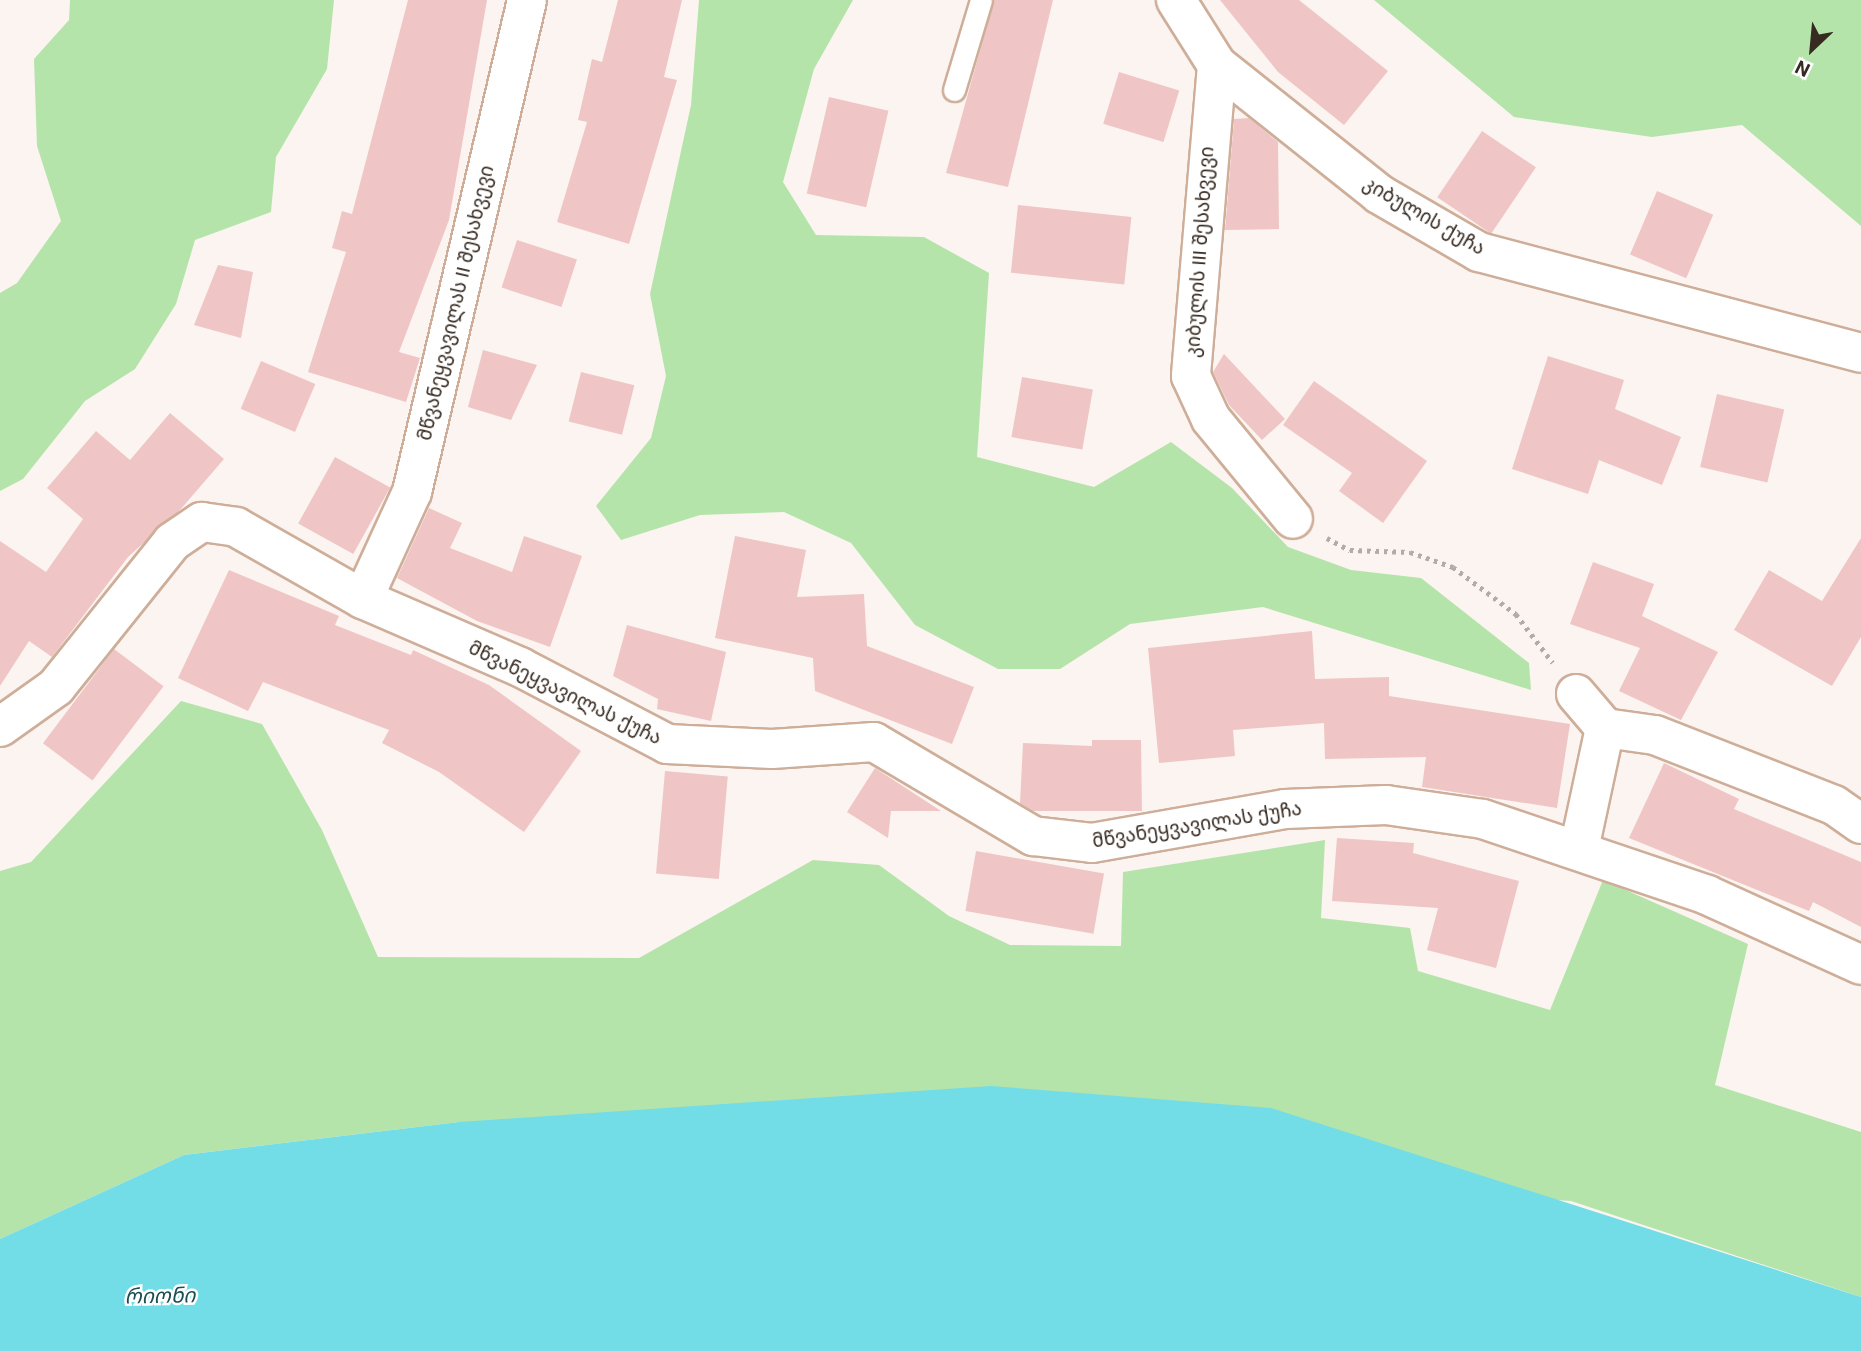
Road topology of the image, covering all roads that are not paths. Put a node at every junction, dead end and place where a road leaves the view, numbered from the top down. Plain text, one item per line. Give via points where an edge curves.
1 (527, 0) edge
2 (981, 0) edge
3 (1176, 0) edge
4 (1217, 65) junction
5 (954, 90) dead end
6 (1861, 353) edge
7 (1293, 519) road end
8 (363, 600) junction
9 (1576, 694) road end
10 (0, 727) edge
11 (1605, 728) junction
12 (1861, 824) edge
13 (1579, 849) junction
14 (1861, 965) edge

1 - 8 street, მწვანეყვავილას II შესახვევი via 412,492
2 - 5 lane
3 - 4 street, კიბულის ქუჩა
4 - 6 street, კიბულის ქუჩა via 1378,194 1479,252
4 - 7 street, კიბულის III შესახვევი via 1191,376 1211,419
8 - 10 street, მწვანეყვავილას ქუჩა via 236,527 202,522 172,542 56,687
8 - 13 street, მწვანეყვავილას ქუჩა via 520,667 667,744 772,748 874,742 1033,836 1092,843 1285,809 1386,805 1483,819
9 - 11 street
11 - 12 street via 1655,735 1834,806
11 - 13 street
13 - 14 street, მწვანეყვავილას ქუჩა via 1707,895

